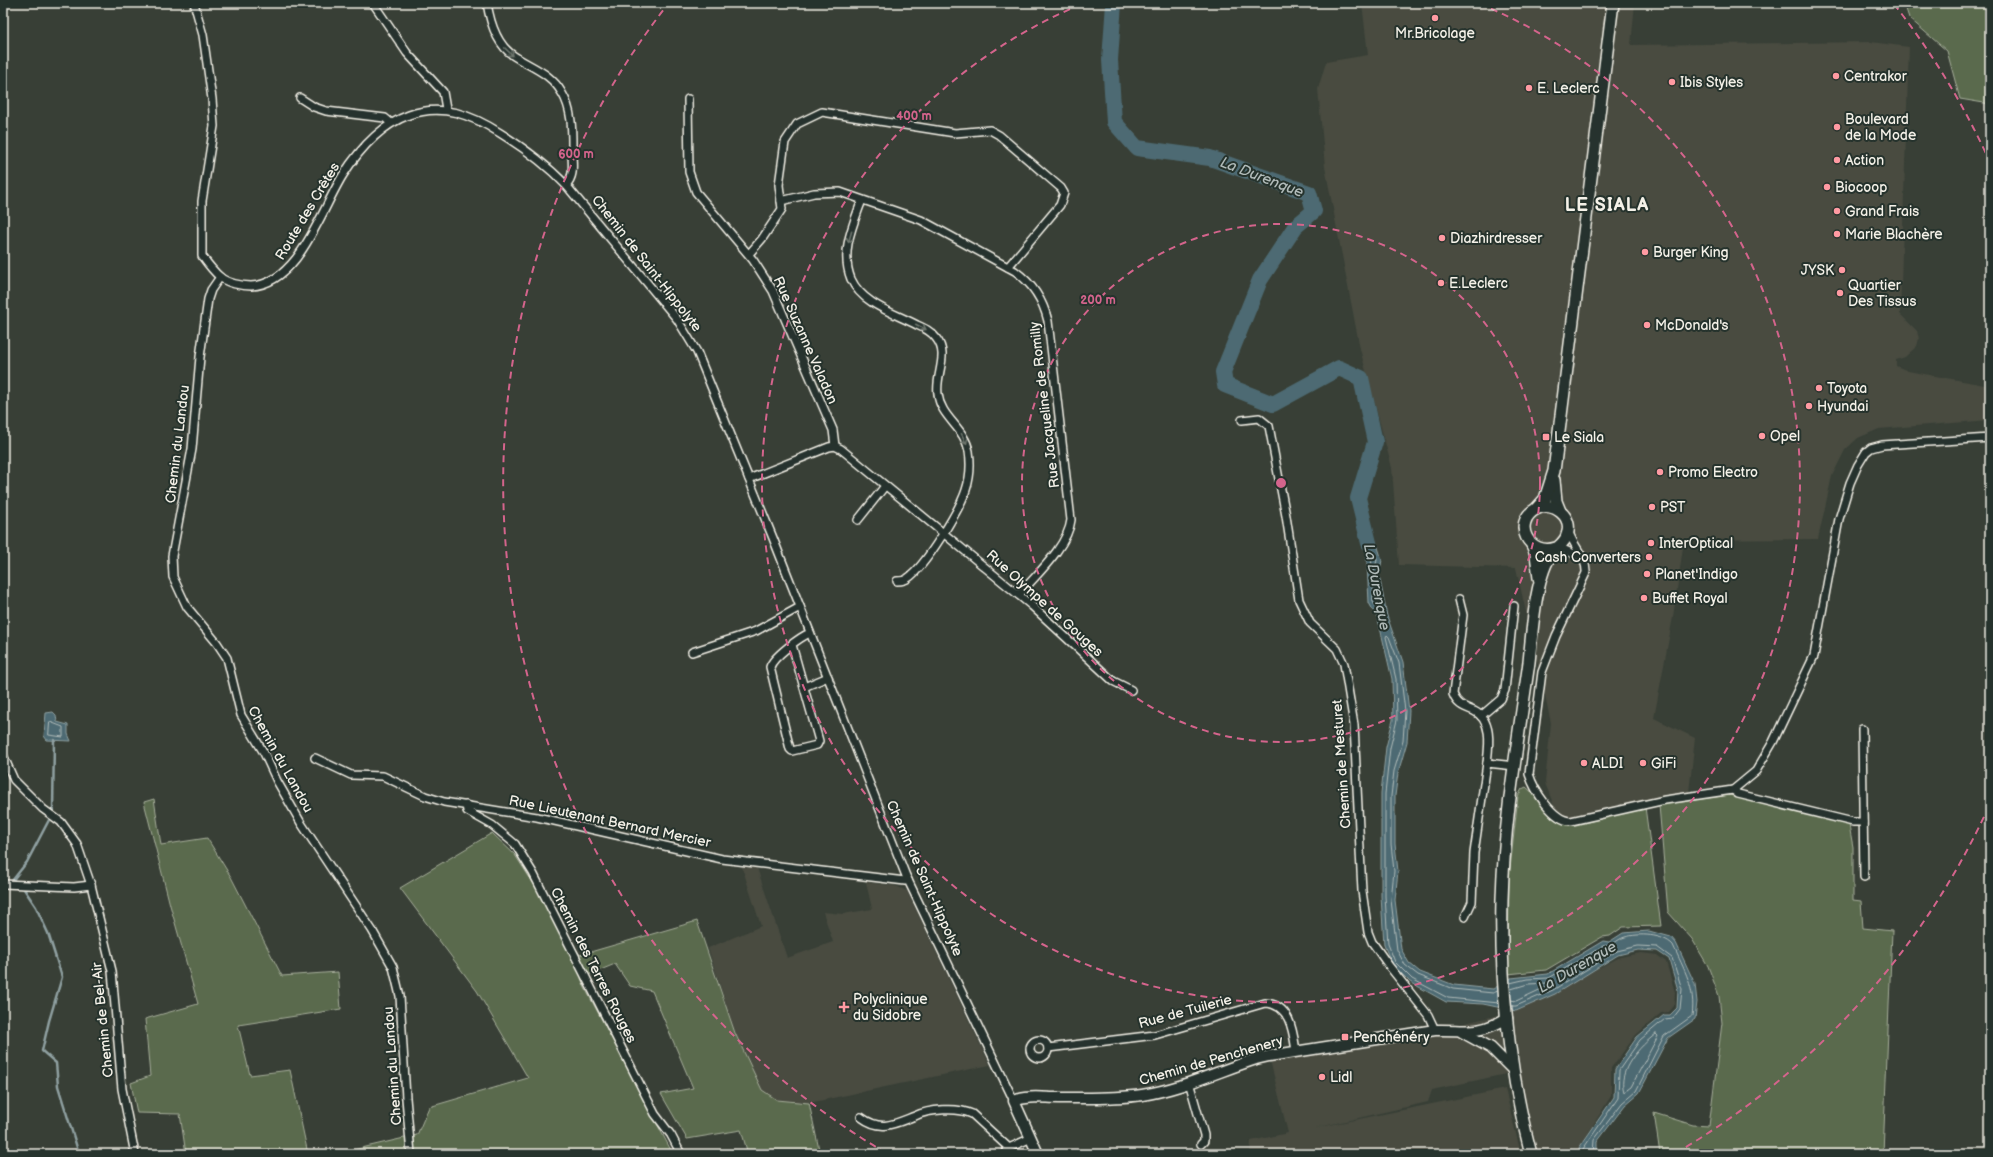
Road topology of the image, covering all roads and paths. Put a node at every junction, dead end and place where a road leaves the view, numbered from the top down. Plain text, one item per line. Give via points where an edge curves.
1 (194, 3) edge
2 (373, 3) edge
3 (487, 3) edge
4 (1613, 3) edge
5 (300, 98) dead end
6 (688, 99) dead end
7 (446, 109) junction
8 (391, 123) junction
9 (566, 185) junction
10 (862, 200) junction
11 (781, 201) junction
12 (749, 254) junction
13 (1008, 267) junction
14 (220, 277) junction
15 (1242, 420) dead end
16 (1990, 438) edge
17 (835, 446) junction
18 (1554, 471) junction
19 (748, 479) junction
20 (885, 486) junction
21 (1537, 508) junction
22 (1560, 511) junction
23 (858, 520) dead end
24 (1568, 531) junction
25 (943, 532) junction
26 (1532, 545) junction
27 (1557, 548) junction
28 (1581, 557) junction
29 (897, 581) dead end
30 (1540, 583) junction
31 (1019, 595) junction
32 (1459, 599) dead end
33 (1514, 606) dead end
34 (800, 607) junction
35 (810, 633) junction
36 (792, 645) junction
37 (692, 652) dead end
38 (828, 677) junction
39 (803, 684) junction
40 (1132, 690) dead end
41 (1481, 716) junction
42 (1862, 730) dead end
43 (3, 755) edge
44 (315, 758) dead end
45 (1487, 763) junction
46 (1515, 766) junction
47 (1733, 790) junction
48 (466, 805) junction
49 (1863, 822) junction
50 (1864, 877) dead end
51 (908, 880) junction
52 (3, 884) edge
53 (91, 885) junction
54 (1465, 917) dead end
55 (1507, 1014) junction
56 (1435, 1030) junction
57 (1462, 1032) junction
58 (1048, 1048) dead end
59 (1296, 1051) junction
60 (1512, 1070) junction
61 (1189, 1082) junction
62 (1014, 1102) junction
63 (861, 1117) dead end
64 (1031, 1138) junction
65 (1201, 1144) dead end
66 (1009, 1148) junction
67 (135, 1154) edge
68 (411, 1154) edge
69 (681, 1154) edge
70 (1004, 1154) edge
71 (1038, 1154) edge
72 (1531, 1154) edge

1 - 14 street, Route des Crêtes via 203,35 214,126 202,201 202,256
2 - 7 street via 407,53 443,92
3 -> 9 street via 493,27 504,47 515,57 550,78 564,96 572,134 572,173
4 - 18 main road
5 - 8 street via 320,109 384,118
6 - 12 street, Rue Suzanne Valadon via 689,172 696,192
7 - 8 street, Route des Crêtes via 418,112
7 - 9 street, Chemin de Saint-Hippolyte via 470,116 492,128 539,159
8 - 14 street, Route des Crêtes via 373,138 351,164 299,255 283,274 266,284 249,286 234,284
9 - 19 street, Chemin de Saint-Hippolyte via 686,332 697,352
10 - 11 street, Rue Jacqueline de Romilly via 840,192
10 - 13 street, Rue Jacqueline de Romilly via 914,216
10 -> 25 street via 847,248 851,279 870,301 928,330 937,338 943,355 937,389 939,400 943,411 963,436 969,450 970,470 966,491
11 - 12 street via 782,209
11 - 13 street via 779,185 785,142 797,124 822,112 955,133 990,130 1010,144 1064,193 1060,205
12 - 17 street, Rue Suzanne Valadon via 773,292 833,430
13 - 31 street, Rue Jacqueline de Romilly via 1022,276 1034,289 1043,303 1048,321 1070,512 1070,528 1064,540
14 - 68 street, Chemin du Landou via 208,300 192,450 172,556 173,577 187,607 226,658 241,715 281,787 393,966 400,996
15 - 56 street, Chemin de Mesturet via 1259,418 1269,426 1301,604 1310,623 1337,649 1344,664 1354,725 1363,902 1368,932 1389,966 1428,1015
16 - 47 street via 1882,445 1871,448 1862,458 1850,483 1839,519 1818,642 1811,664 1762,761 1748,779
17 - 19 street
17 - 20 street, Rue Olympe de Gouges
18 - 21 main road via 1546,496
18 - 22 main road via 1556,498
19 - 34 street, Chemin de Saint-Hippolyte
20 - 23 street
20 - 25 street, Rue Olympe de Gouges
21 - 22 main road via 1549,506
21 - 26 main road via 1531,512 1525,523 1526,535
22 - 24 main road via 1568,522
24 - 27 main road via 1564,541
24 - 28 street
25 - 29 street via 911,576 903,581
25 - 31 street, Rue Olympe de Gouges
26 - 27 main road via 1544,550
26 - 30 main road via 1536,554
27 - 28 street
27 - 30 main road via 1550,555
28 - 47 street via 1585,562 1586,573 1542,672 1529,774 1532,784 1558,817 1566,821 1577,821 1639,805
30 - 46 main road
31 - 40 street, Rue Olympe de Gouges via 1113,681
32 - 41 street via 1463,615 1453,694 1460,705
33 - 41 street via 1505,690 1501,698
34 - 35 street, Chemin de Saint-Hippolyte
34 - 37 street via 756,631
35 - 36 street
35 - 38 street, Chemin de Saint-Hippolyte
36 - 39 street
36 - 39 street via 773,660 770,667 792,751 817,744 819,741
38 - 39 street
38 - 51 street, Chemin de Saint-Hippolyte
41 - 45 street via 1488,735
42 - 49 street
43 - 53 street, Chemin de Bel-Air via 14,780 43,809 61,822 77,844
44 - 48 street, Rue Lieutenant Bernard Mercier via 346,773 383,776 429,797
45 - 46 street
45 - 54 street via 1474,852 1472,902
46 - 55 main road via 1502,899
47 - 49 street via 1738,794 1853,822
48 - 51 street, Rue Lieutenant Bernard Mercier via 537,817 722,859
48 - 69 street, Chemin des Terres Rouges via 467,811 516,844 655,1114
49 - 50 street
51 - 62 street, Chemin de Saint-Hippolyte
52 - 53 street via 74,887
53 - 67 street, Chemin de Bel-Air via 112,971 122,1089
55 - 57 street, Chemin de Penchenery via 1488,1027
55 - 60 main road
56 - 57 street, Chemin de Penchenery via 1449,1029
56 - 59 street, Chemin de Penchenery
57 - 60 street, Chemin de Penchenery via 1490,1048
58 - 59 street, Rue de Tuilerie via 1155,1035 1265,1003 1276,1004 1288,1017
59 - 61 street, Chemin de Penchenery via 1256,1059
60 - 72 main road
61 - 62 street, Chemin de Penchenery via 1155,1093 1129,1096 1030,1098
61 - 65 street via 1204,1135
62 - 64 street, Chemin de Saint-Hippolyte
63 - 66 street via 879,1126 949,1109 965,1111 972,1114
64 - 66 street
64 - 71 street, Chemin de Saint-Hippolyte
66 - 70 street

